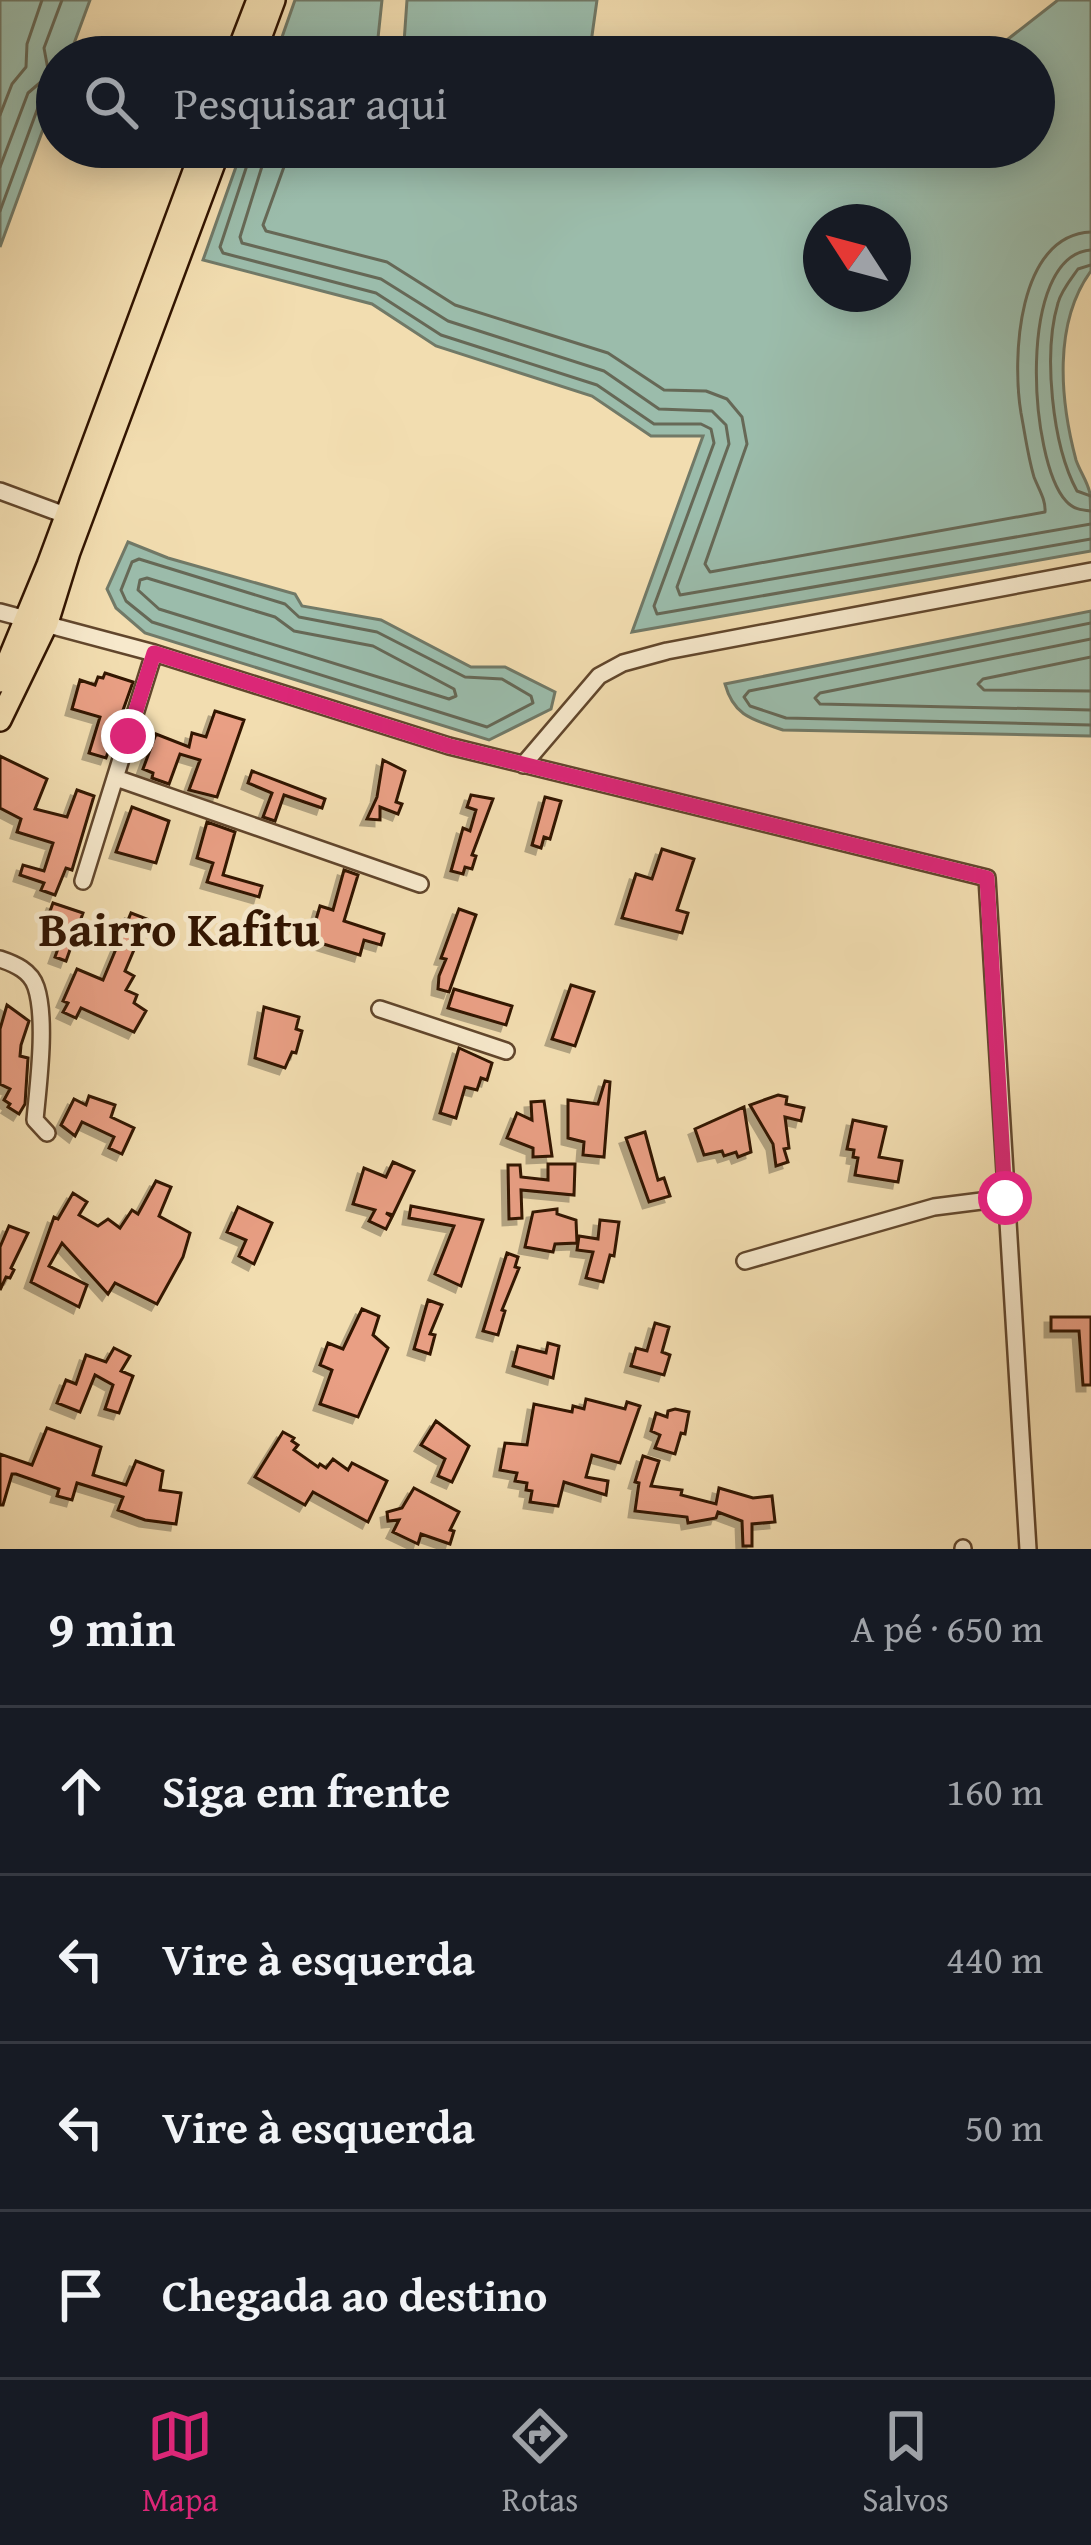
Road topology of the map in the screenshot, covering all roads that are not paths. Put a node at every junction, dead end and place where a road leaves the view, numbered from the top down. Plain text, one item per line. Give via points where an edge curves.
1 (258, 0) edge
2 (274, 0) edge
3 (244, 36) edge
4 (261, 36) edge
5 (195, 168) edge
6 (212, 168) edge
7 (0, 491) edge
8 (65, 515) junction
9 (1091, 572) edge
10 (0, 611) edge
11 (37, 620) junction
12 (154, 653) junction
13 (0, 681) edge
14 (0, 720) edge
15 (523, 765) junction
16 (116, 778) junction
17 (82, 881) dead end
18 (420, 884) dead end
19 (0, 959) edge
20 (380, 1009) dead end
21 (506, 1051) dead end
22 (47, 1133) dead end
23 (1005, 1198) junction
24 (745, 1261) dead end
25 (1028, 1549) edge

1 - 3 main road
2 - 4 main road
5 - 8 main road
6 - 11 main road
7 - 8 street
8 - 11 main road
9 - 15 street via 623,663 599,676
10 - 11 street
11 - 12 street
11 - 13 main road
11 - 14 main road
12 - 15 street
12 - 16 street
15 - 23 street via 987,878
16 - 17 street
16 - 18 street
19 - 22 street via 37,988 35,1120
20 - 21 street
23 - 24 street via 934,1207
23 - 25 street

